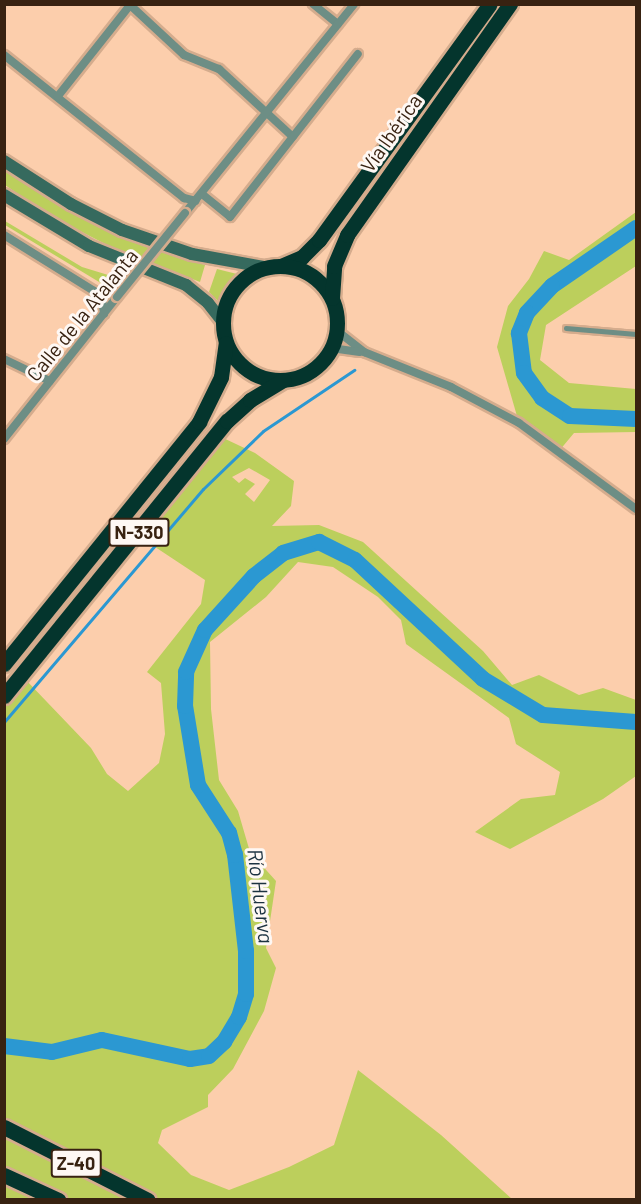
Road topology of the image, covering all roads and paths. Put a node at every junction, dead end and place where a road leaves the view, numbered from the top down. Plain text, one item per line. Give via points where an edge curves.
1 (313, 4) edge
2 (354, 4) edge
3 (490, 4) edge
4 (510, 4) edge
5 (130, 5) edge
6 (338, 24) junction
7 (358, 54) dead end
8 (4, 55) edge
9 (58, 96) junction
10 (266, 114) junction
11 (293, 137) junction
12 (4, 161) edge
13 (4, 195) edge
14 (199, 197) junction
15 (4, 235) edge
16 (275, 267) junction
17 (332, 298) junction
18 (104, 314) junction
19 (223, 322) junction
20 (566, 328) dead end
21 (336, 330) junction
22 (636, 334) edge
23 (226, 343) junction
24 (331, 348) junction
25 (364, 352) junction
26 (4, 359) edge
27 (283, 380) junction
28 (50, 381) junction
29 (4, 439) edge
30 (636, 509) edge
31 (4, 664) edge
32 (4, 696) edge
33 (4, 1127) edge
34 (4, 1175) edge
35 (58, 1200) edge
36 (148, 1200) edge

1 - 6 street
2 - 6 street, Calle de la Atalanta
3 - 16 highway, Vía Ibérica / N-330 via 319,240 302,257
4 - 17 highway, Vía Ibérica / N-330 via 347,235 334,266
5 - 9 street
5 - 10 street via 184,55 219,69
6 - 10 street, Calle de la Atalanta
7 - 11 street
8 - 9 street
9 - 14 street via 183,198
10 - 11 street
10 - 14 street, Calle de la Atalanta
11 - 14 street via 230,218
12 - 16 main road via 71,204 122,230 192,254
13 - 19 main road via 89,246 186,285
14 - 18 street, Calle de la Atalanta, bridge
15 - 18 street via 94,291 102,300
16 - 17 highway via 313,276
16 - 19 highway, N-330 via 240,284 227,305
17 - 21 highway, N-330
18 - 28 street, Calle de la Atalanta
19 - 23 highway, N-330
20 - 22 lane
21 - 24 highway, N-330
21 - 25 street
23 - 27 highway via 251,372
23 - 31 highway, N-330 via 222,377 199,422
24 - 25 street
24 - 27 highway, N-330 via 315,368
25 - 30 street via 443,384 519,423
26 - 28 street
27 - 32 highway, N-330 via 250,400 227,421
28 - 29 street, Calle de la Atalanta
33 - 36 highway, Z-40
34 - 35 highway, Z-40

